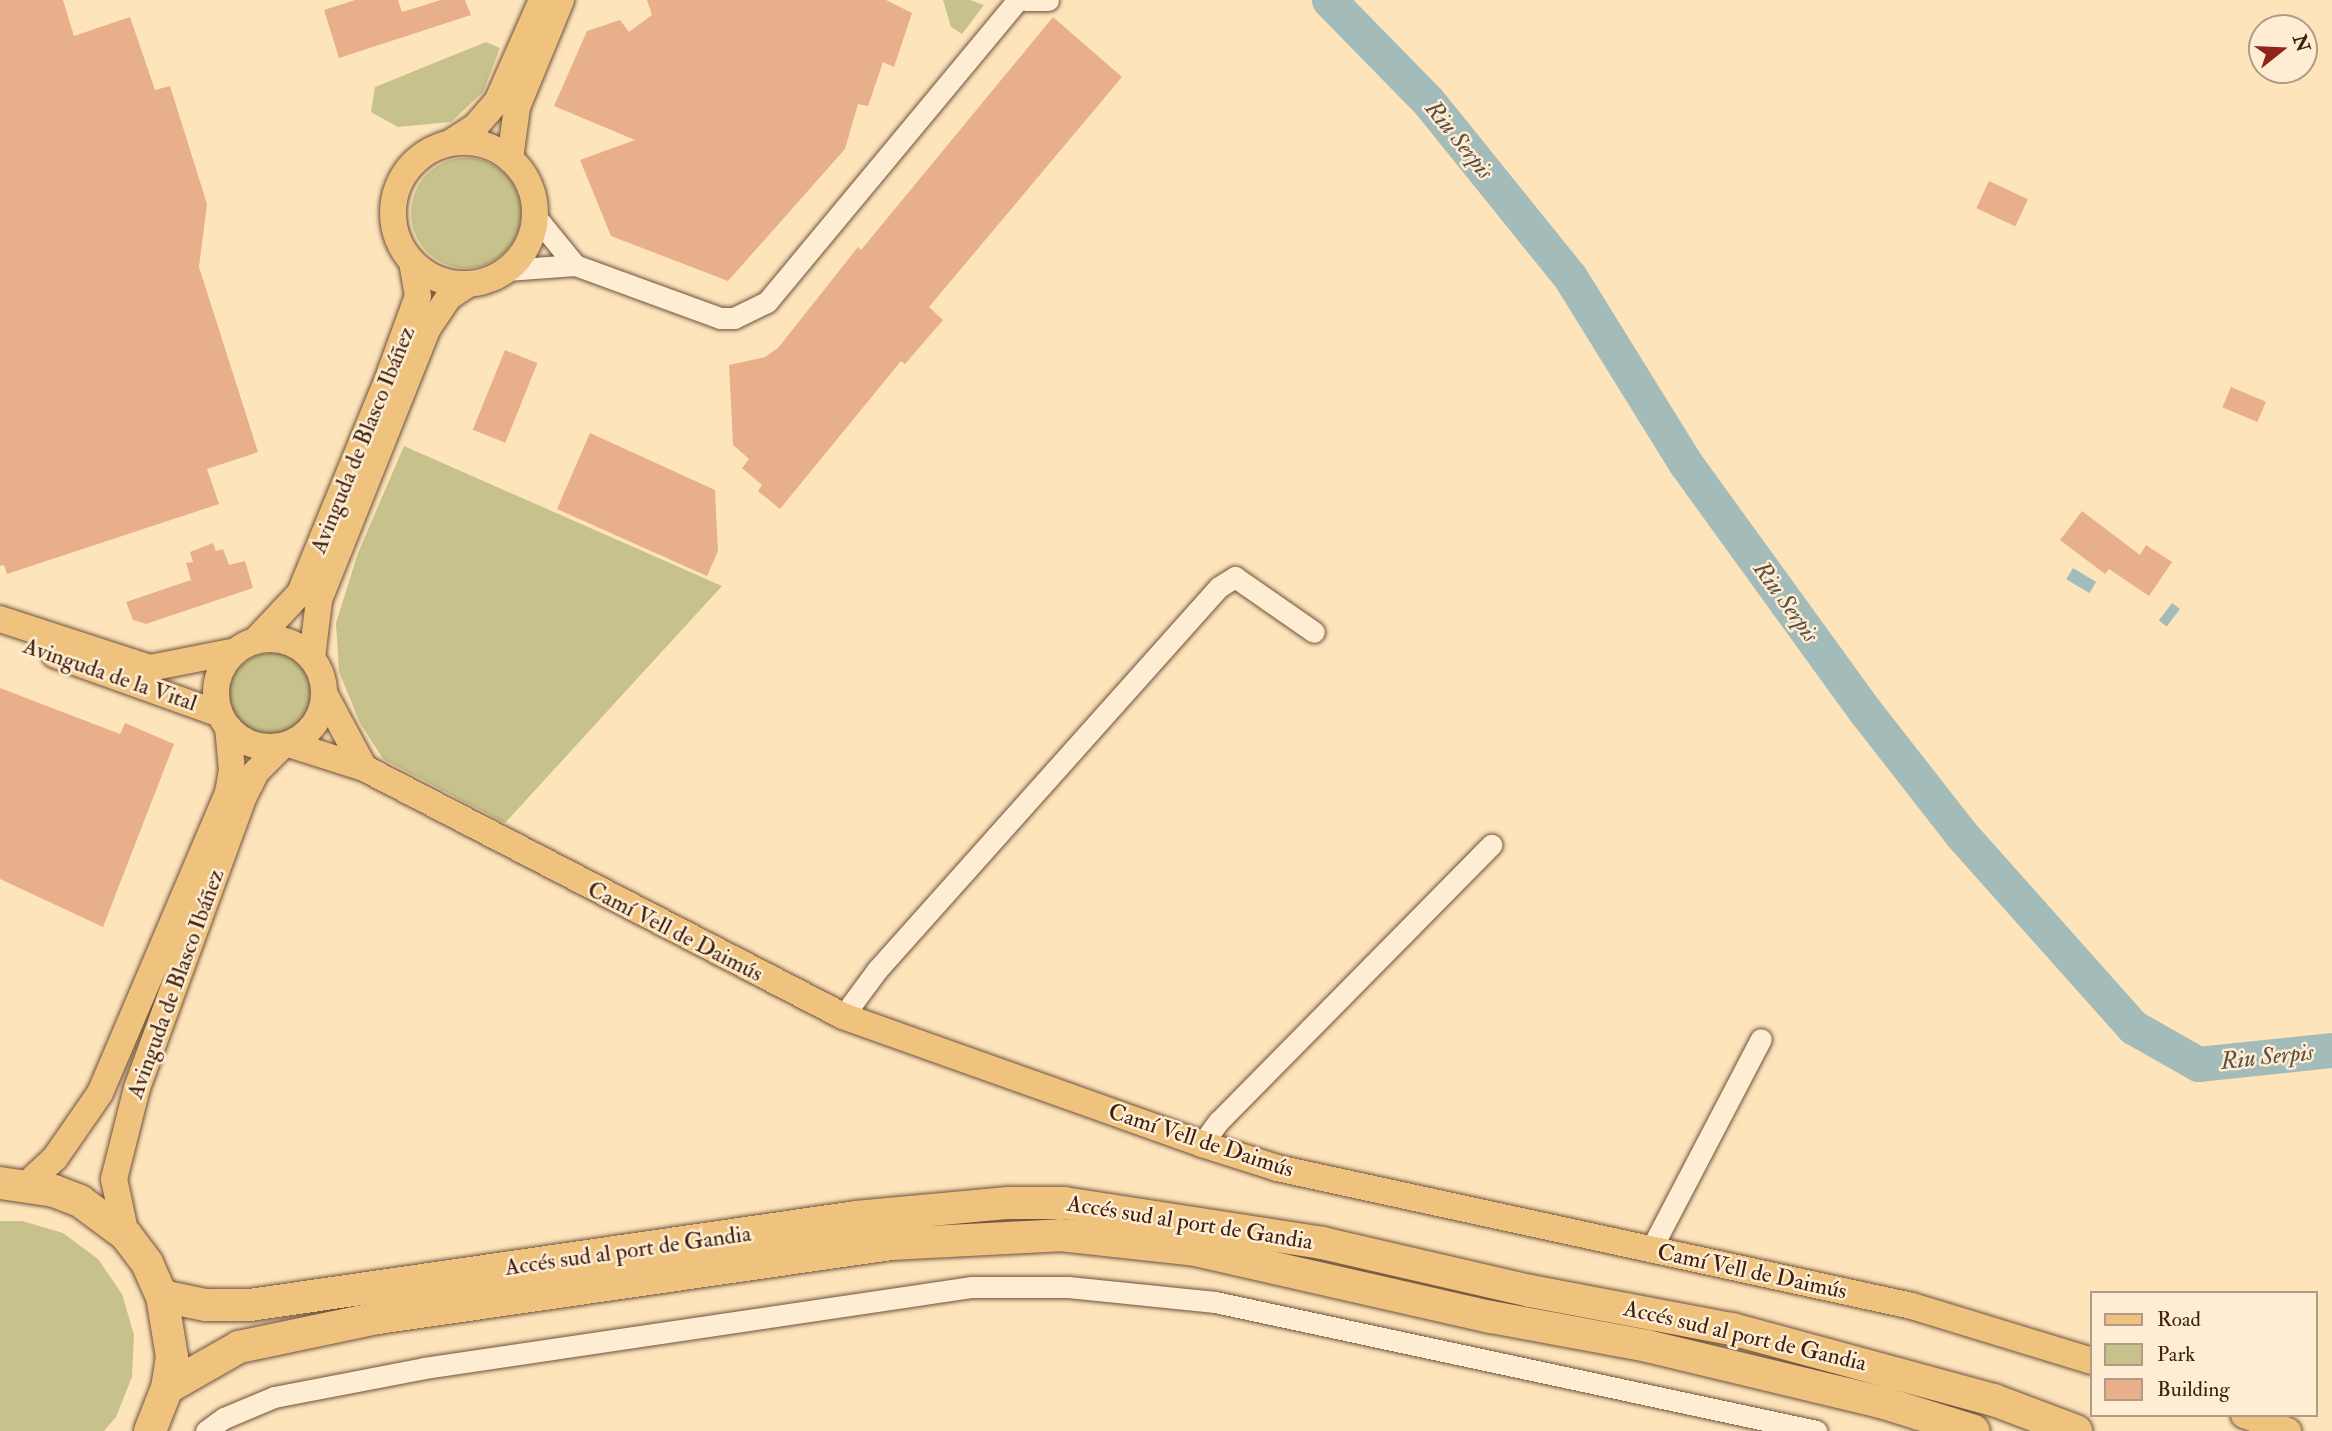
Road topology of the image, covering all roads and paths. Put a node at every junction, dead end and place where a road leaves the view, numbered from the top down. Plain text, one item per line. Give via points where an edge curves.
1 (542, 0) edge
2 (561, 0) edge
3 (1018, 0) edge
4 (1025, 0) edge
5 (1048, 0) edge
6 (450, 143) junction
7 (510, 159) junction
8 (535, 216) junction
9 (412, 262) junction
10 (575, 265) junction
11 (507, 270) junction
12 (468, 284) junction
13 (0, 619) edge
14 (1314, 632) dead end
15 (0, 636) edge
16 (245, 646) junction
17 (312, 658) junction
18 (324, 693) junction
19 (224, 721) junction
20 (285, 745) junction
21 (364, 768) junction
22 (1491, 845) dead end
23 (843, 1016) junction
24 (1761, 1039) dead end
25 (1202, 1144) junction
26 (13, 1184) edge
27 (125, 1235) junction
28 (1650, 1251) junction
29 (162, 1296) junction
30 (2090, 1360) edge
31 (167, 1388) junction
32 (2250, 1417) edge
33 (150, 1431) edge
34 (206, 1431) edge
35 (1816, 1431) edge
36 (1974, 1431) edge
37 (2076, 1431) edge
38 (2288, 1431) edge

1 - 6 main road via 496,102 475,127
2 - 7 main road via 517,107
3 - 10 street via 766,302 734,318 707,316
4 - 5 street
6 - 7 main road via 481,144
6 - 9 main road via 419,158 395,196 399,242
7 - 8 main road via 533,195
8 - 10 street
8 - 11 main road via 522,256
9 - 12 main road via 438,278
9 - 16 main road, Avinguda de Blasco Ibáñez via 418,296 393,369 300,593
10 - 11 street
11 - 12 main road
12 - 17 main road, Avinguda de Blasco Ibáñez via 449,297 428,328 318,600
13 - 16 main road, Avinguda de la Vital via 150,668
14 - 23 street via 1235,577 1219,587 877,970
15 - 19 main road, Avinguda de la Vital
16 - 17 main road via 286,641
16 - 19 main road via 218,680
17 - 18 main road
18 - 20 main road via 316,723
18 - 21 main road
19 - 20 main road via 252,744
19 - 26 main road, Avinguda de Blasco Ibáñez via 232,772 228,793 100,1093 55,1158
20 - 21 main road, Camí Vell de Daimús
20 - 27 main road, Avinguda de Blasco Ibáñez via 256,772 244,796 137,1088 114,1180
21 - 23 main road, Camí Vell de Daimús
22 - 25 street via 1219,1121
23 - 25 main road, Camí Vell de Daimús
24 - 28 street
25 - 28 main road, Camí Vell de Daimús via 1277,1168
26 - 27 highway via 80,1201
27 - 29 highway via 147,1264
28 - 30 main road, Camí Vell de Daimús via 1912,1306
29 - 31 highway via 171,1346
29 - 37 highway, Accés sud al port de Gandia via 206,1306 250,1305 856,1217 1065,1203 1322,1243 1530,1291 1732,1329 1994,1400
31 - 33 highway
31 - 36 highway, Accés sud al port de Gandia via 239,1348 367,1320 891,1244 1060,1235 1195,1250 1490,1317 1659,1349 1881,1402
32 - 38 main road
34 - 35 street via 224,1418 274,1397 424,1368 972,1287 1068,1287 1215,1302

